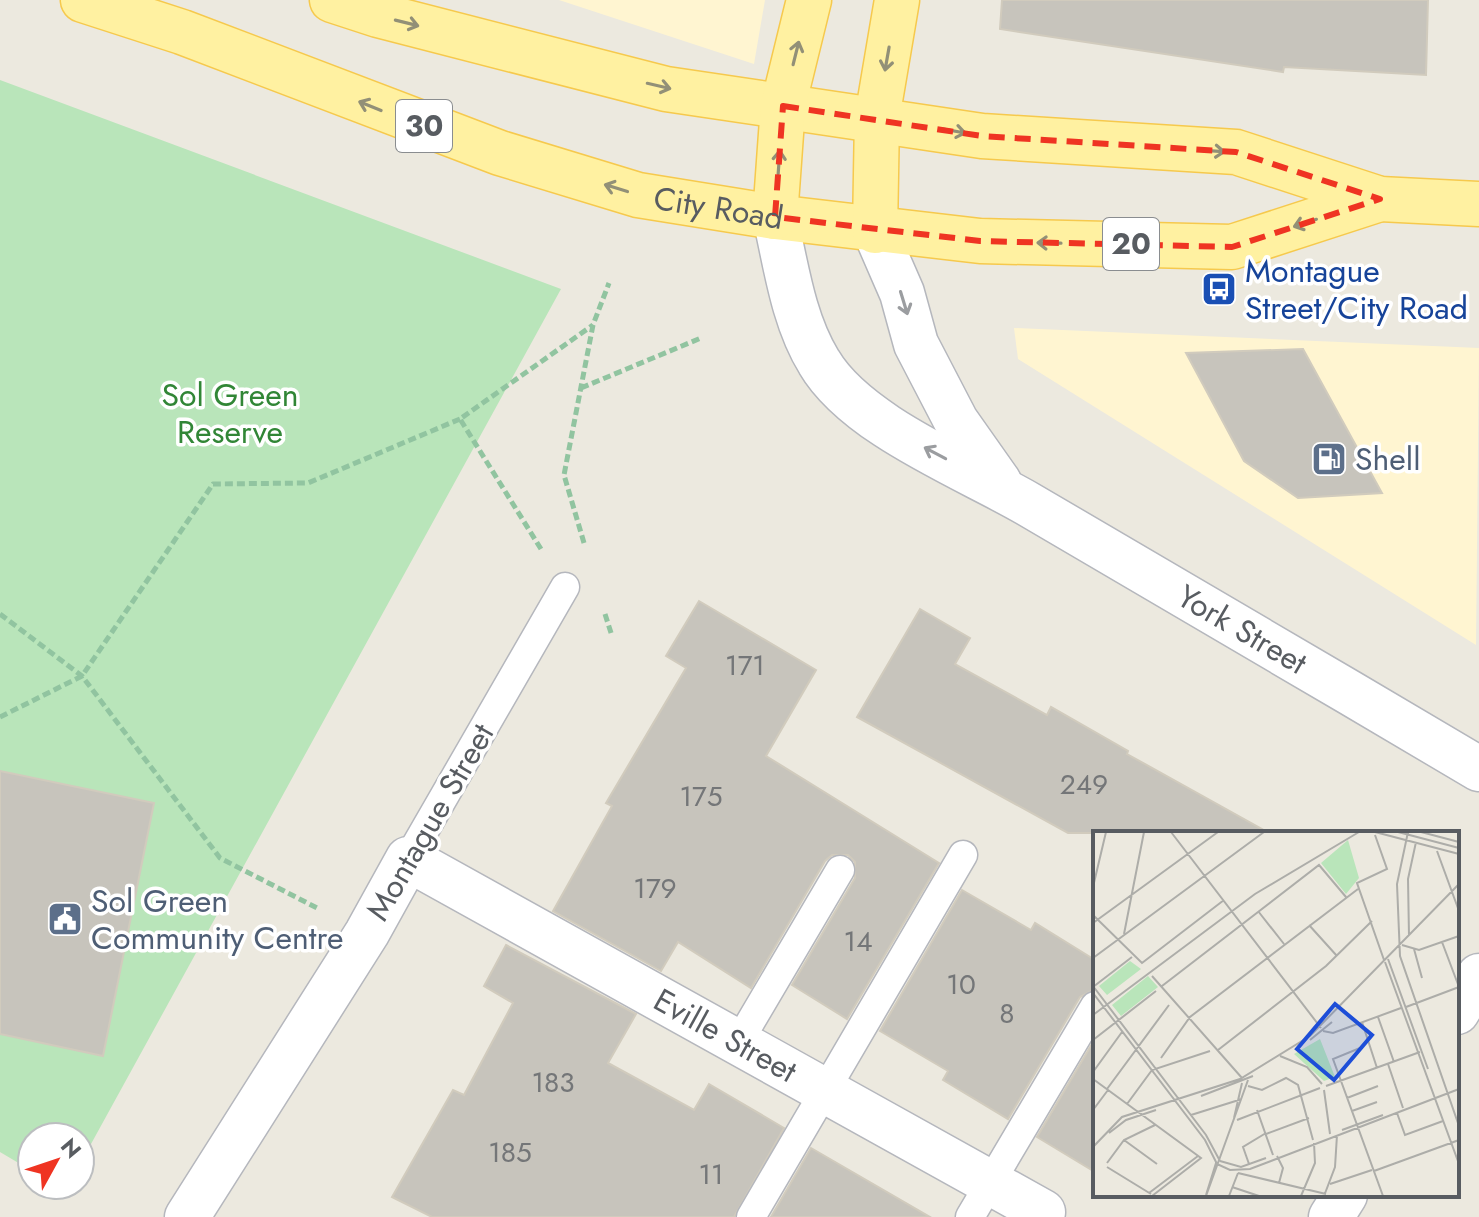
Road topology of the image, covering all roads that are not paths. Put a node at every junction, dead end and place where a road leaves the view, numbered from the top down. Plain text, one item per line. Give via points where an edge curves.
1 (83, 0) edge
2 (332, 0) edge
3 (809, 0) edge
4 (897, 0) edge
5 (783, 106) junction
6 (877, 118) junction
7 (1380, 199) junction
8 (1479, 204) edge
9 (775, 217) junction
10 (875, 231) junction
11 (1004, 490) junction
12 (565, 587) road end
13 (1479, 769) edge
14 (963, 855) dead end
15 (408, 859) junction
16 (840, 870) dead end
17 (1479, 976) edge
18 (1093, 1009) edge
19 (1459, 1009) edge
20 (738, 1043) junction
21 (823, 1090) junction
22 (1344, 1197) edge
23 (980, 1200) edge
24 (1043, 1212) dead end
25 (187, 1217) edge
26 (751, 1217) edge
27 (1331, 1217) edge

9 -> 1 main road, City Road / 30 via 638,195 500,153
2 -> 5 main road, City Road via 666,89
5 -> 3 main road
4 -> 6 main road
5 - 6 main road, City Road
9 -> 5 main road
6 -> 7 main road, City Road / 20 via 982,136 1236,152
6 - 10 main road
7 - 8 main road, City Road / 20
7 -> 10 main road, City Road / 20 via 1232,247 980,241
9 - 10 main road, City Road / 20
11 -> 9 street, York Street via 911,440 850,399 819,363 796,305
10 -> 11 street, York Street via 902,293 916,344 956,421
11 - 13 street, York Street
12 - 15 lane, Montague Street
14 - 21 lane
15 - 20 street, Eville Street
15 - 25 street, Montague Street
16 - 20 lane
17 - 19 street
18 - 23 lane
20 - 21 street, Eville Street
21 - 23 street, Eville Street
21 - 26 lane
22 - 27 street
23 - 24 street, Eville Street

